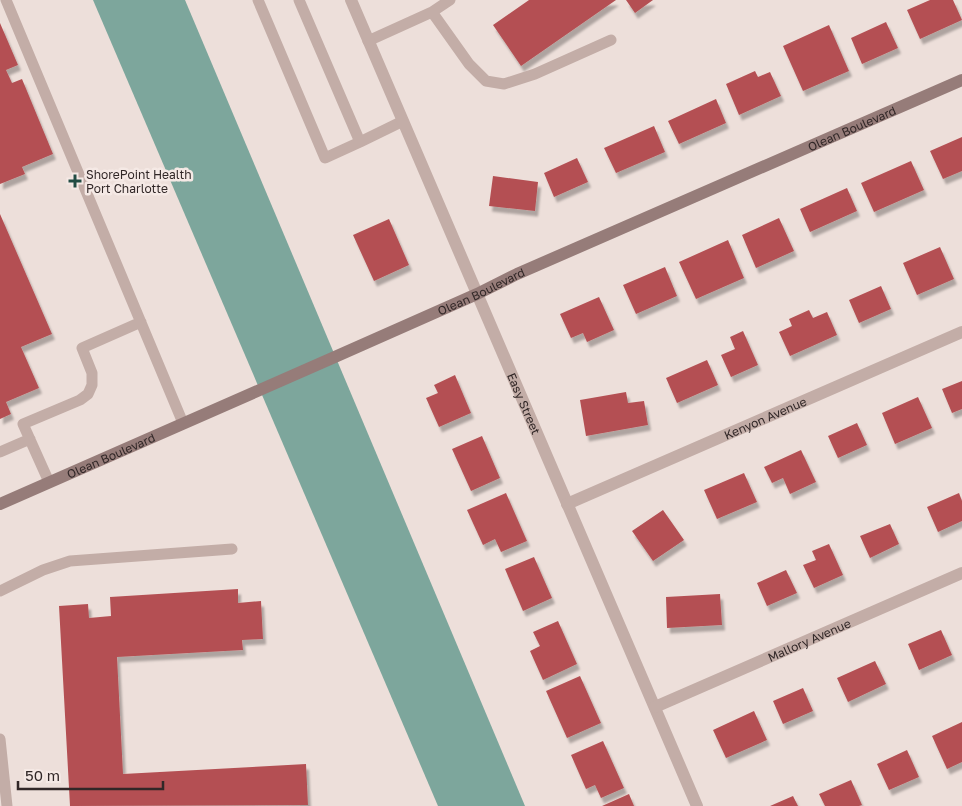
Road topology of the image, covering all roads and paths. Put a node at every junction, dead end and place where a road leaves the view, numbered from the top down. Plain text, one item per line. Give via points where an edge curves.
1 (6, 0) edge
2 (258, 0) edge
3 (299, 0) edge
4 (351, 0) edge
5 (450, 0) edge
6 (432, 12) junction
7 (611, 40) dead end
8 (368, 41) junction
9 (962, 80) edge
10 (403, 122) junction
11 (360, 142) junction
12 (477, 294) junction
13 (141, 322) junction
14 (962, 332) edge
15 (183, 423) junction
16 (30, 439) junction
17 (0, 452) edge
18 (49, 482) junction
19 (0, 504) edge
20 (568, 504) junction
21 (232, 549) dead end
22 (962, 573) edge
23 (0, 591) edge
24 (654, 707) junction
25 (0, 739) edge
26 (7, 806) edge
27 (697, 806) edge

1 - 13 lane
2 - 11 lane via 324,158
3 - 11 lane
4 - 8 street, Easy Street
5 - 6 lane
6 - 7 lane via 469,64 486,81 504,84 535,74
6 - 8 lane
8 - 10 street, Easy Street
9 - 12 street, Olean Boulevard
10 - 11 lane
10 - 12 street, Easy Street
12 - 15 street, Olean Boulevard
12 - 20 street, Easy Street
13 - 15 lane
13 - 16 lane via 82,348 92,373 88,394 23,424
14 - 20 street, Kenyon Avenue
15 - 18 street, Olean Boulevard
16 - 17 lane
16 - 18 lane
18 - 19 street, Olean Boulevard
20 - 24 street, Easy Street
21 - 23 lane via 70,561
22 - 24 street, Mallory Avenue
24 - 27 street, Easy Street
25 - 26 lane

